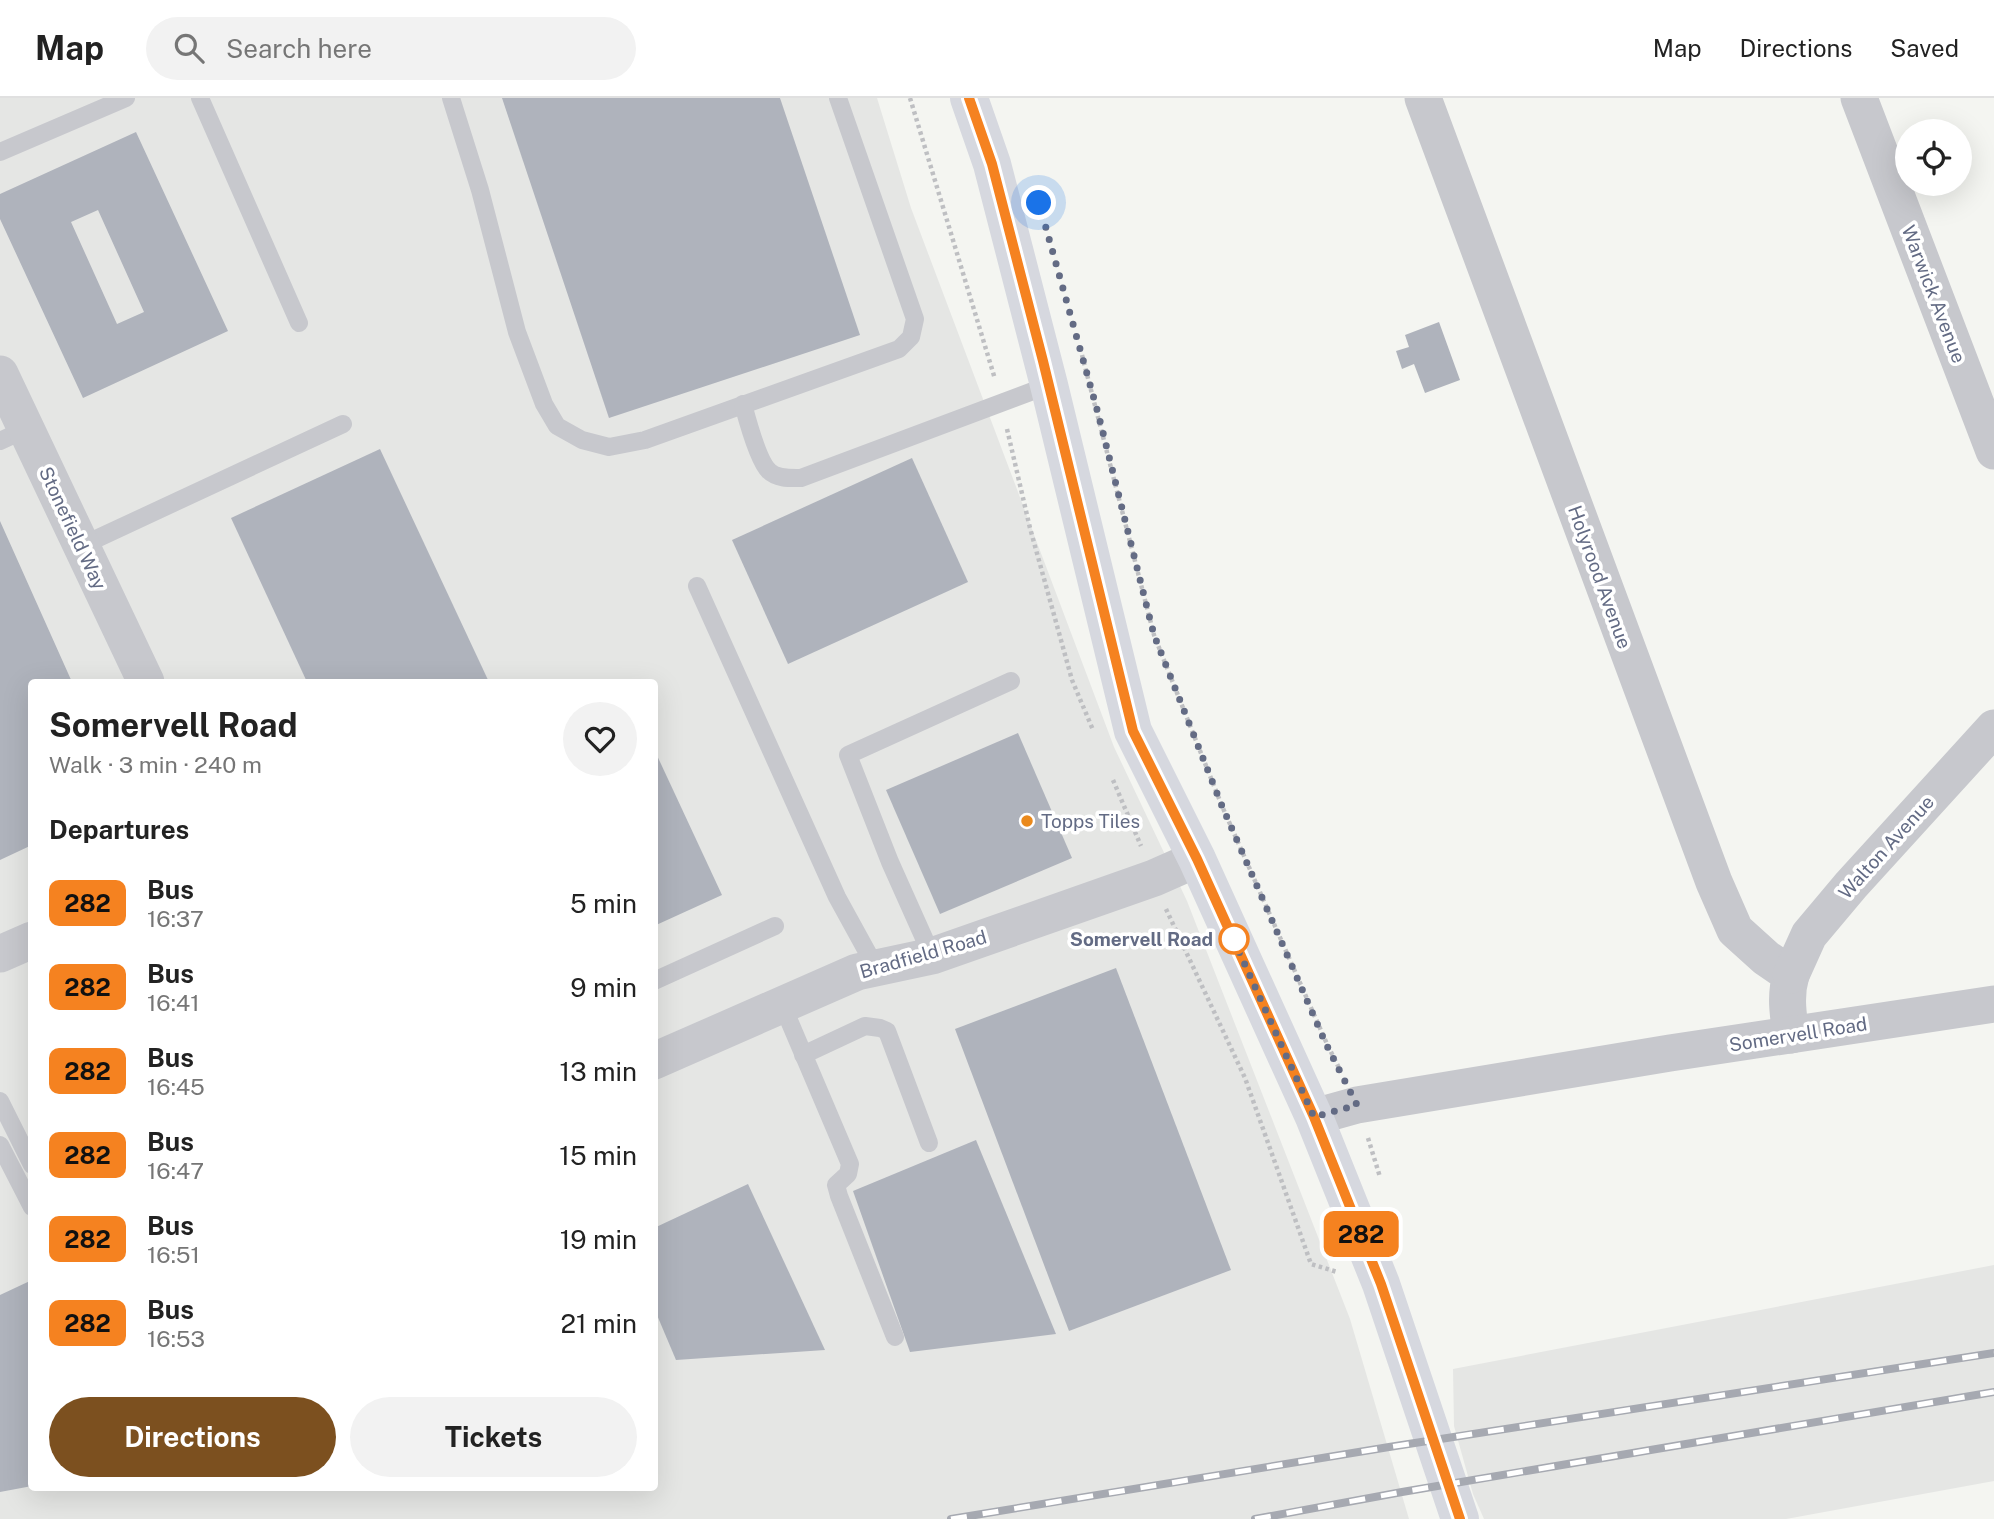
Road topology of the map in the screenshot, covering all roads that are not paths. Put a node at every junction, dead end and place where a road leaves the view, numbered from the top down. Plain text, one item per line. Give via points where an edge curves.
1 (126, 98) edge
2 (200, 98) edge
3 (450, 98) edge
4 (838, 98) edge
5 (969, 98) edge
6 (1423, 98) edge
7 (1859, 98) edge
8 (0, 152) edge
9 (299, 323) dead end
10 (2, 382) edge
11 (1049, 385) junction
12 (743, 404) junction
13 (343, 424) dead end
14 (13, 435) edge
15 (1994, 451) edge
16 (81, 546) junction
17 (697, 586) dead end
18 (145, 679) edge
19 (1011, 681) dead end
20 (1994, 728) edge
21 (1197, 859) junction
22 (775, 926) dead end
23 (28, 942) edge
24 (0, 954) edge
25 (933, 956) junction
26 (876, 968) junction
27 (1791, 975) junction
28 (658, 979) edge
29 (782, 1004) junction
30 (1994, 1004) edge
31 (1791, 1035) junction
32 (803, 1055) junction
33 (658, 1059) edge
34 (0, 1101) edge
35 (1314, 1117) junction
36 (929, 1143) dead end
37 (0, 1145) edge
38 (28, 1157) edge
39 (28, 1199) edge
40 (895, 1337) dead end
41 (1460, 1519) edge

1 - 8 lane
2 - 9 lane
3 - 12 lane via 480,190 517,332 557,426 582,440 609,447 645,440
4 - 12 lane via 915,319 911,337 899,349
5 - 11 street via 992,164
6 - 27 street, Holyrood Avenue via 1714,882 1735,929
7 - 15 street, Warwick Avenue
10 - 14 street, Stonefield Way
11 - 12 lane via 801,478 769,471
11 - 21 street via 1133,731
13 - 16 lane
14 - 16 street, Stonefield Way
16 - 18 street, Stonefield Way
17 - 26 lane via 837,897
19 - 25 lane via 848,755
20 - 27 street, Walton Avenue via 1809,935
21 - 25 street, Bradfield Road
21 - 35 street
22 - 28 lane
23 - 24 street
25 - 26 street, Bradfield Road
26 - 29 street, Bradfield Road
27 - 31 street via 1787,987
29 - 32 lane
29 - 33 street, Bradfield Road
30 - 31 street, Somervell Road
31 - 35 street, Somervell Road via 1357,1105
32 - 36 lane via 865,1026 887,1031
32 - 40 lane via 850,1164 848,1174 836,1185
34 - 38 lane
35 - 41 street via 1381,1284
37 - 39 lane

